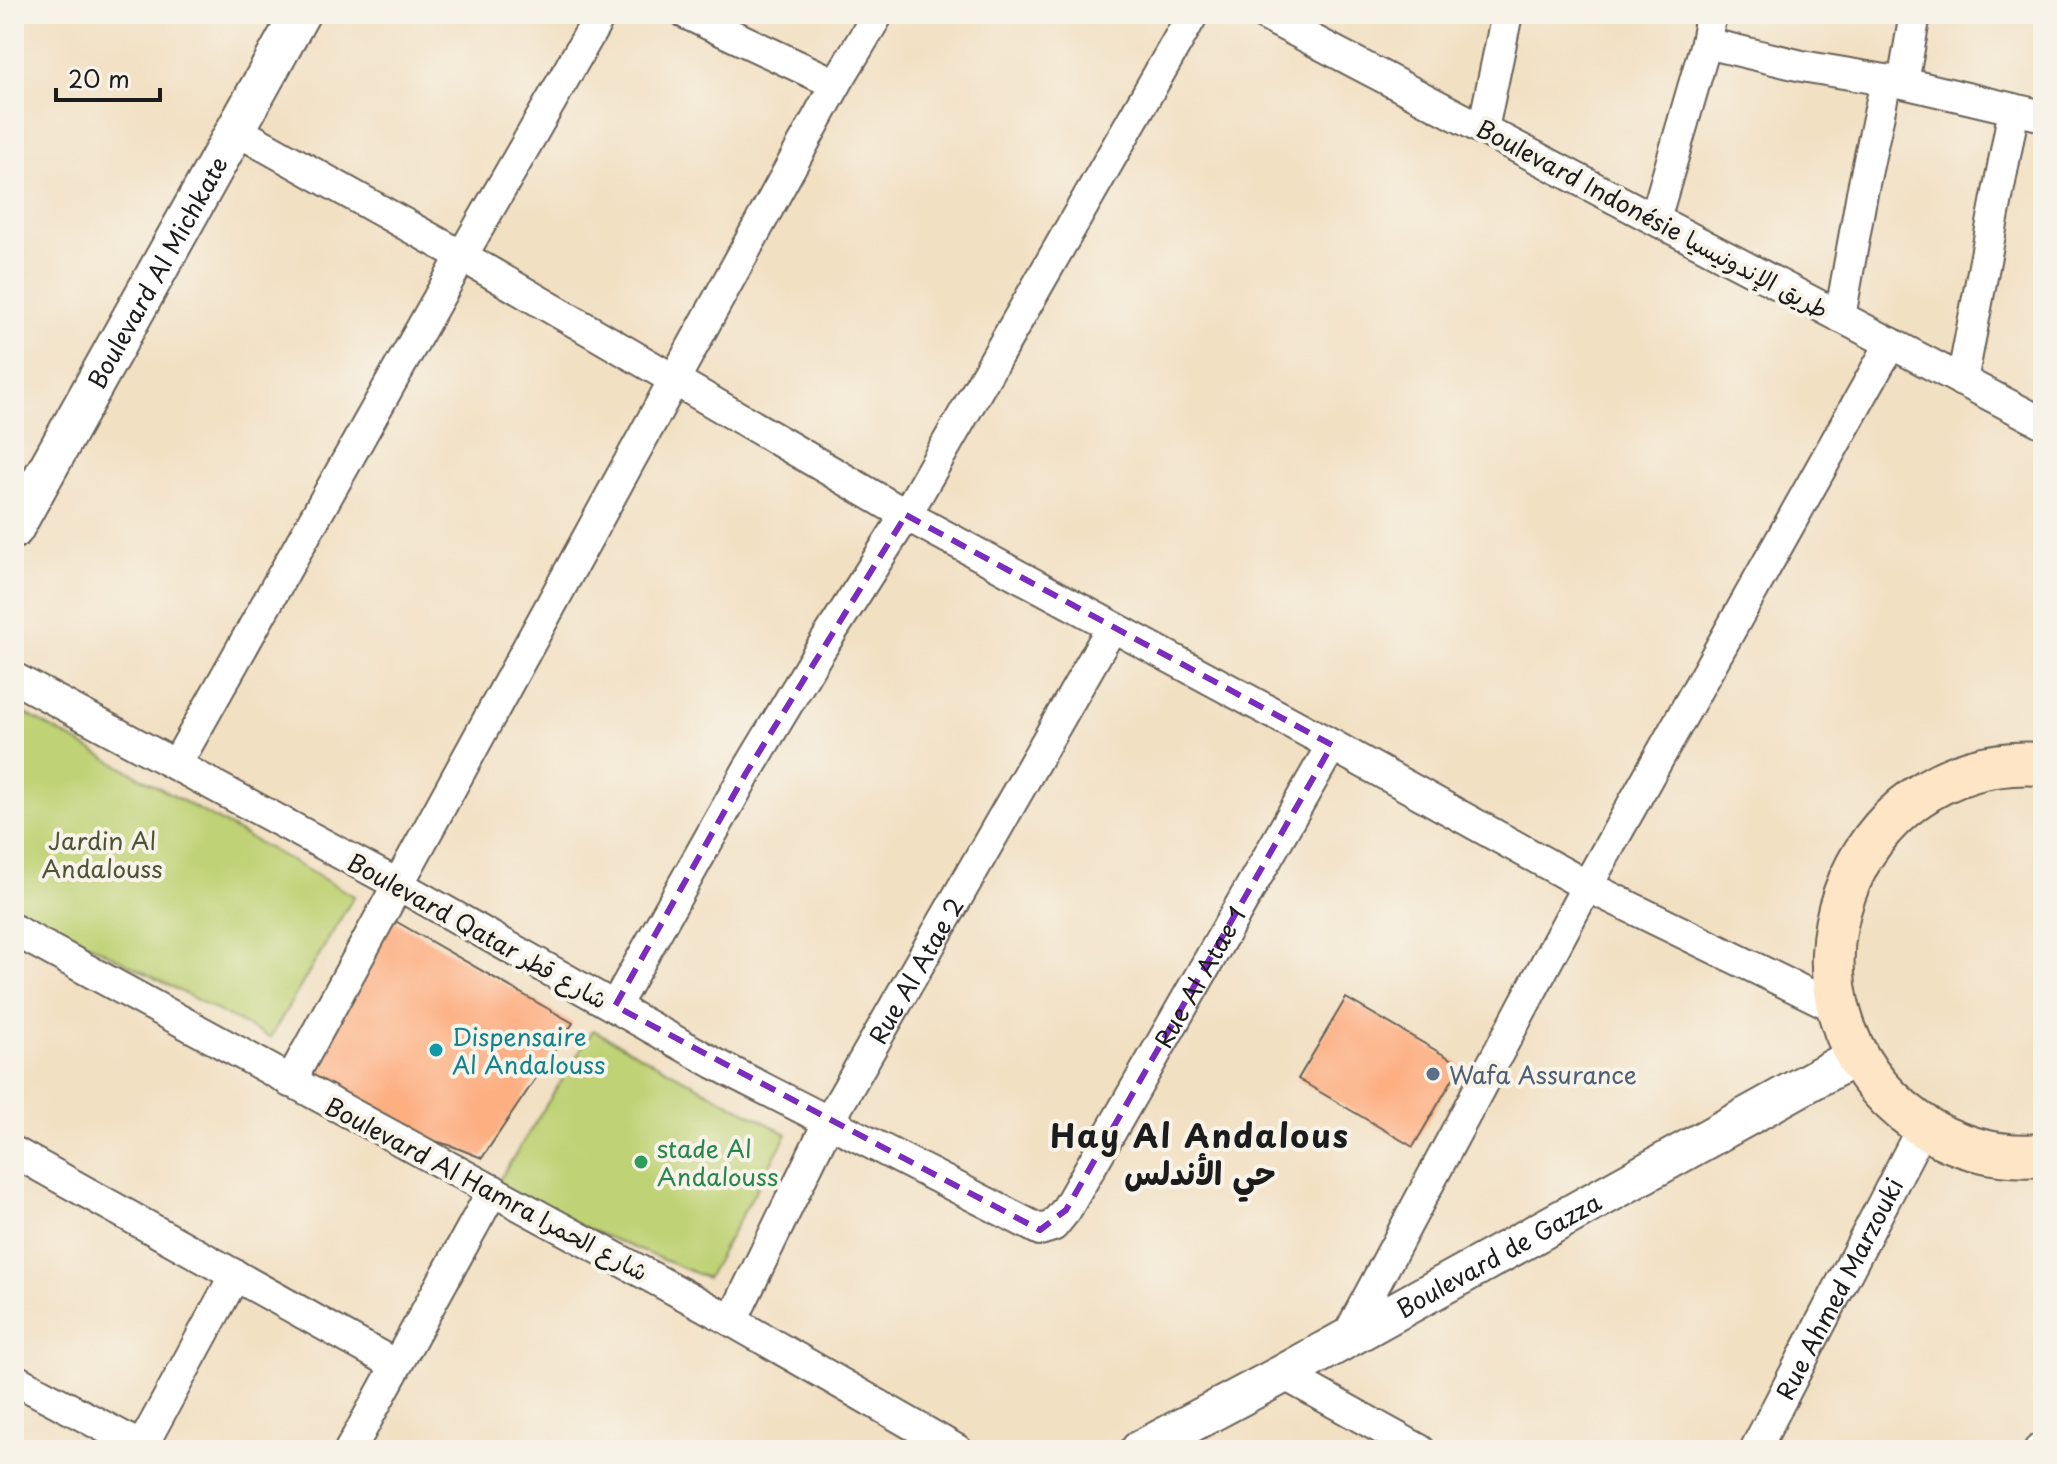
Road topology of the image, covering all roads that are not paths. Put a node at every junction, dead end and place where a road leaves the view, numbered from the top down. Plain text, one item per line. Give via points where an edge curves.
1 (300, 14) edge
2 (601, 14) edge
3 (687, 14) edge
4 (878, 14) edge
5 (1193, 14) edge
6 (1263, 14) edge
7 (1507, 14) edge
8 (1915, 14) edge
9 (1709, 29) edge
10 (1895, 82) junction
11 (836, 84) junction
12 (2014, 109) junction
13 (2043, 116) edge
14 (1483, 129) junction
15 (236, 130) junction
16 (1655, 219) junction
17 (462, 256) junction
18 (1840, 317) junction
19 (1891, 343) junction
20 (675, 380) junction
21 (1962, 381) junction
22 (2043, 423) edge
23 (906, 515) junction
24 (14, 529) edge
25 (1112, 627) junction
26 (14, 678) edge
27 (1332, 745) junction
28 (2043, 764) edge
29 (176, 765) junction
30 (397, 884) junction
31 (1587, 886) junction
32 (14, 930) edge
33 (615, 1006) junction
34 (1837, 1008) junction
35 (1856, 1056) junction
36 (290, 1082) junction
37 (828, 1123) junction
38 (1923, 1126) junction
39 (14, 1152) edge
40 (2043, 1155) edge
41 (493, 1190) junction
42 (1066, 1210) joint
43 (235, 1275) junction
44 (732, 1321) junction
45 (1347, 1337) junction
46 (396, 1365) junction
47 (1283, 1374) junction
48 (14, 1379) edge
49 (141, 1448) edge
50 (350, 1450) edge
51 (957, 1450) edge
52 (1140, 1450) edge
53 (1420, 1450) edge
54 (1755, 1450) edge

1 - 15 street, Boulevard Al Michkate
2 - 17 street
3 - 11 street
4 - 11 street
5 - 23 street
6 - 14 street, Boulevard Indonésie طريق الإندونيسيا
7 - 14 street
8 - 10 street
9 - 10 street via 1802,66
9 - 16 street
10 - 12 street
10 - 18 street via 1862,193
11 - 20 street
12 - 13 street
12 - 21 street
14 - 16 street, Boulevard Indonésie طريق الإندونيسيا
15 - 17 street
15 - 24 street, Boulevard Al Michkate
16 - 18 street, Boulevard Indonésie طريق الإندونيسيا
17 - 20 street
17 - 29 street
18 - 19 street, Boulevard Indonésie طريق الإندونيسيا
19 - 21 street, Boulevard Indonésie طريق الإندونيسيا
19 - 31 street
20 - 23 street
20 - 30 street
21 - 22 street, Boulevard Indonésie طريق الإندونيسيا
23 - 25 street
23 - 33 street via 746,773
25 - 27 street
25 - 37 street, Rue Al Atae 2
26 - 29 street, Boulevard Qatar شارع قطر
27 - 31 street
27 - 42 street, Rue Al Atae 1
28 - 34 main road via 1999,765 1942,783 1873,839 1850,877 1836,920 1831,949
29 - 30 street, Boulevard Qatar شارع قطر
30 - 33 street, Boulevard Qatar شارع قطر
30 - 36 street
31 - 34 street
31 - 45 street
32 - 36 street, Boulevard Al Hamra شارع الحمرا
33 - 37 street, Boulevard Qatar شارع قطر
34 - 35 main road
35 - 38 main road via 1885,1095
35 - 45 street, Boulevard de Gazza
36 - 41 street, Boulevard Al Hamra شارع الحمرا
37 - 42 street, Boulevard Qatar شارع قطر via 1040,1230 1053,1226
37 - 44 street, Rue Al Atae 2
38 - 40 main road via 1979,1150
38 - 54 street, Rue Ahmed Marzouki
39 - 43 street
41 - 44 street, Boulevard Al Hamra شارع الحمرا
41 - 46 street
43 - 46 street
43 - 49 street
44 - 51 street, Boulevard Al Hamra شارع الحمرا
45 - 47 street, Boulevard de Gazza
46 - 50 street
47 - 52 street, Boulevard de Gazza
47 - 53 street
48 - 49 street

